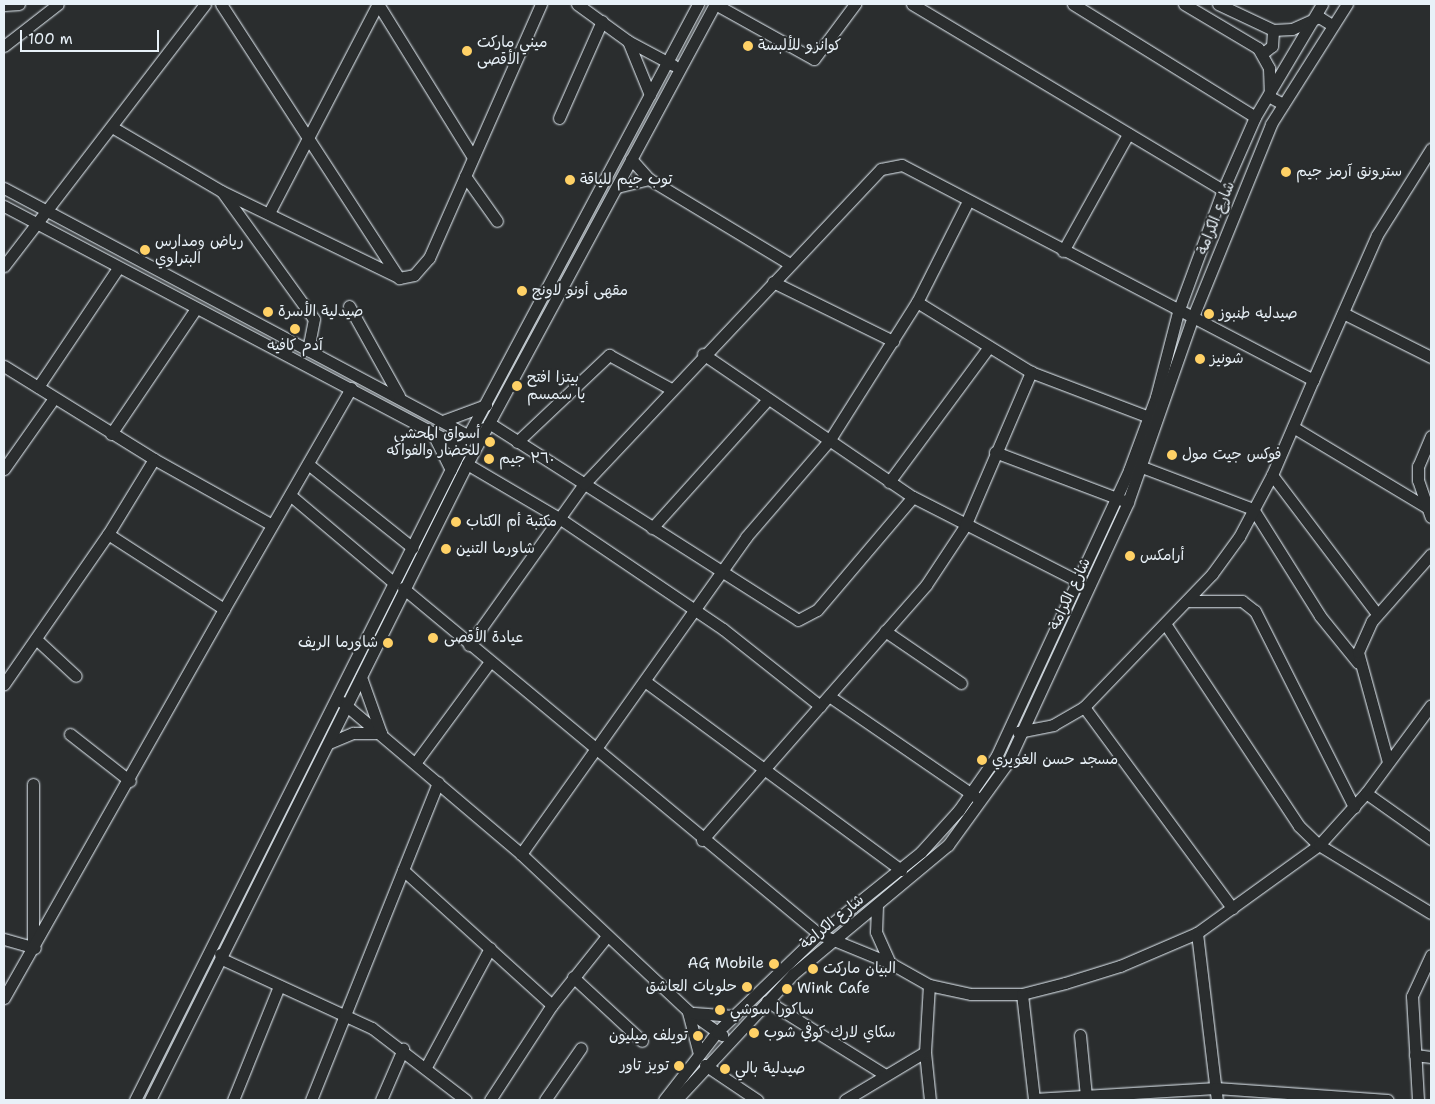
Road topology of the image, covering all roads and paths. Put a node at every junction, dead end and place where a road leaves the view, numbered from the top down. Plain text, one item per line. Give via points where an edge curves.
1 (18, 4) edge
2 (58, 4) edge
3 (205, 4) edge
4 (221, 4) edge
5 (378, 4) edge
6 (541, 4) edge
7 (578, 4) edge
8 (715, 4) edge
9 (856, 4) edge
10 (912, 4) edge
11 (1073, 4) edge
12 (1184, 4) edge
13 (1218, 4) edge
14 (1322, 4) edge
15 (1347, 4) edge
16 (4, 5) edge
17 (693, 5) edge
18 (602, 21) junction
19 (1311, 21) junction
20 (1332, 25) junction
21 (1273, 30) junction
22 (628, 41) junction
23 (4, 46) edge
24 (1263, 53) junction
25 (667, 62) junction
26 (681, 69) junction
27 (1270, 90) junction
28 (650, 95) junction
29 (1283, 104) junction
30 (1255, 117) junction
31 (559, 118) dead end
32 (112, 127) junction
33 (1128, 134) junction
34 (308, 139) junction
35 (1431, 149) edge
36 (473, 157) junction
37 (631, 159) junction
38 (465, 176) junction
39 (649, 179) junction
40 (616, 187) junction
41 (4, 188) edge
42 (1223, 190) junction
43 (222, 191) junction
44 (968, 201) junction
45 (4, 206) edge
46 (44, 210) junction
47 (269, 212) junction
48 (497, 221) dead end
49 (33, 223) junction
50 (1063, 250) junction
51 (790, 264) junction
52 (4, 266) edge
53 (118, 268) junction
54 (399, 278) junction
55 (773, 282) junction
56 (917, 302) junction
57 (349, 306) dead end
58 (195, 310) junction
59 (1178, 312) junction
60 (1343, 313) junction
61 (1192, 319) junction
62 (893, 341) junction
63 (989, 347) junction
64 (308, 350) junction
65 (703, 354) junction
66 (1431, 357) edge
67 (4, 366) edge
68 (1031, 372) junction
69 (1313, 380) junction
70 (38, 387) junction
71 (351, 388) junction
72 (671, 389) junction
73 (399, 396) junction
74 (54, 398) junction
75 (768, 399) junction
76 (486, 404) junction
77 (1149, 417) junction
78 (442, 421) junction
79 (489, 424) junction
80 (1293, 427) junction
81 (432, 432) junction
82 (111, 434) junction
83 (469, 435) junction
84 (1431, 436) edge
85 (829, 441) junction
86 (479, 442) junction
87 (517, 442) junction
88 (462, 448) junction
89 (995, 452) junction
90 (154, 459) junction
91 (470, 459) junction
92 (308, 464) junction
93 (1142, 467) junction
94 (4, 469) edge
95 (451, 470) junction
96 (1272, 475) junction
97 (888, 482) junction
98 (584, 484) junction
99 (290, 495) junction
100 (913, 497) junction
101 (1116, 498) junction
102 (1128, 502) junction
103 (1253, 509) junction
104 (1430, 512) edge
105 (559, 518) junction
106 (272, 525) junction
107 (965, 526) junction
108 (652, 528) junction
109 (108, 534) junction
110 (412, 548) junction
111 (1431, 554) edge
112 (720, 572) junction
113 (1076, 580) junction
114 (399, 585) junction
115 (1188, 601) junction
116 (224, 609) junction
117 (694, 610) junction
118 (1377, 614) junction
119 (1166, 625) junction
120 (885, 631) junction
121 (36, 639) junction
122 (469, 645) junction
123 (489, 663) junction
124 (1358, 663) junction
125 (76, 676) dead end
126 (361, 678) junction
127 (646, 682) junction
128 (961, 683) dead end
129 (4, 684) edge
130 (830, 696) junction
131 (336, 698) junction
132 (347, 706) junction
133 (820, 706) junction
134 (1431, 706) edge
135 (1084, 707) junction
136 (1009, 731) junction
137 (381, 733) junction
138 (1023, 733) junction
139 (70, 734) dead end
140 (329, 743) junction
141 (595, 751) junction
142 (416, 762) junction
143 (1388, 762) junction
144 (762, 768) junction
145 (130, 780) junction
146 (438, 782) junction
147 (33, 784) dead end
148 (1366, 793) junction
149 (972, 794) junction
150 (983, 801) junction
151 (1354, 807) junction
152 (1431, 839) edge
153 (702, 840) junction
154 (1320, 845) junction
155 (921, 852) junction
156 (521, 854) junction
157 (929, 863) junction
158 (403, 870) junction
159 (901, 870) junction
160 (877, 905) junction
161 (1232, 908) junction
162 (1431, 912) edge
163 (1197, 933) junction
164 (819, 934) junction
165 (607, 936) junction
166 (4, 938) edge
167 (831, 939) junction
168 (215, 943) junction
169 (34, 947) junction
170 (490, 948) junction
171 (1431, 955) edge
172 (222, 959) junction
173 (890, 963) junction
174 (572, 978) junction
175 (929, 985) junction
176 (279, 986) junction
177 (1022, 994) junction
178 (4, 998) edge
179 (767, 1001) junction
180 (552, 1005) junction
181 (688, 1011) junction
182 (346, 1012) junction
183 (734, 1016) junction
184 (717, 1032) junction
185 (1080, 1034) dead end
186 (729, 1039) junction
187 (642, 1040) dead end
188 (581, 1048) dead end
189 (403, 1049) junction
190 (925, 1052) junction
191 (699, 1054) junction
192 (1415, 1055) junction
193 (1431, 1057) edge
194 (705, 1065) junction
195 (426, 1067) junction
196 (884, 1074) junction
197 (1216, 1088) junction
198 (1086, 1096) junction
199 (742, 1097) edge
200 (135, 1100) edge
201 (150, 1100) edge
202 (233, 1100) edge
203 (311, 1100) edge
204 (381, 1100) edge
205 (466, 1100) edge
206 (490, 1100) edge
207 (545, 1100) edge
208 (664, 1100) edge
209 (676, 1100) edge
210 (757, 1100) edge
211 (845, 1100) edge
212 (930, 1100) edge
213 (1034, 1100) edge
214 (1217, 1100) edge
215 (1388, 1100) edge
216 (1418, 1100) edge

1 - 16 street
2 - 23 street
3 - 32 street
4 - 34 street
5 - 34 street
5 - 36 street
6 - 36 street
7 - 18 street
8 - 9 street via 814,59
8 - 26 street
10 - 33 street
11 - 30 street
12 - 24 street
13 - 21 street
14 - 19 street, شارع الكرامة
15 - 20 street, شارع الكرامة
17 - 25 street
18 - 22 street
18 - 31 street
19 - 20 street via 1322,18
19 - 21 street via 1292,29
19 - 27 street, شارع الكرامة
20 - 29 street, شارع الكرامة
21 - 24 street via 1272,46
22 - 25 street
22 - 28 street
24 - 27 street via 1269,68
25 - 26 street
25 - 28 street
26 - 37 street
27 - 29 street via 1271,100
27 - 30 street, شارع الكرامة
28 - 76 street
29 - 61 street, شارع الكرامة
30 - 42 street, شارع الكرامة
32 - 43 street
32 - 46 street
33 - 42 street
33 - 50 street
34 - 47 street
34 - 54 street
35 - 60 street via 1382,227
36 - 38 street
37 - 39 street
37 - 40 street
38 - 48 street
38 - 54 street via 424,268
39 - 40 street
39 - 51 street
40 - 79 street
41 - 46 street
42 - 59 street, شارع الكرامة
43 - 47 street
43 - 64 street via 314,319
44 - 50 street
44 - 51 street via 902,165 890,165 866,181
44 - 56 street
45 - 49 street
46 - 49 street
46 - 64 street
47 - 54 street
49 - 52 street
49 - 53 street
50 - 59 street
51 - 55 street
53 - 58 street
53 - 70 street
55 - 62 street
55 - 65 street
56 - 62 street
56 - 63 street
57 - 73 street
58 - 71 street
58 - 82 street
59 - 61 street
59 - 77 street, شارع الكرامة
60 - 66 street
60 - 69 street
61 - 69 street
61 - 93 street, شارع الكرامة
62 - 85 street
63 - 68 street
63 - 97 street
64 - 73 street
65 - 72 street
65 - 75 street
67 - 70 street
68 - 77 street
68 - 89 street
69 - 80 street
70 - 74 street
71 - 81 street
71 - 92 street
72 - 87 street via 609,355
72 - 98 street
73 - 78 street
74 - 82 street
74 - 94 street
75 - 85 street
75 - 108 street
76 - 78 street
76 - 83 street
77 - 101 street, شارع الكرامة
78 - 83 street
79 - 86 street
79 - 87 street
80 - 96 street
80 - 104 street
81 - 88 street
81 - 95 street
82 - 90 street
83 - 86 street
83 - 88 street
84 - 104 street via 1418,466 1418,480
85 - 97 street
85 - 112 street
86 - 91 street
87 - 98 street
88 - 91 street
88 - 95 street
89 - 101 street
89 - 107 street
90 - 106 street
90 - 109 street
91 - 105 street
91 - 114 street
92 - 99 street
92 - 110 street
93 - 102 street, شارع الكرامة
93 - 103 street
95 - 110 street
96 - 103 street
96 - 118 street
97 - 100 street
98 - 105 street
98 - 108 street
99 - 106 street
99 - 114 street
100 - 107 street
100 - 112 street via 861,561 804,619 788,618
101 - 102 street
101 - 113 street, شارع الكرامة
102 - 138 street, شارع الكرامة
103 - 115 street via 1239,537
103 - 124 street via 1266,523 1320,616
105 - 117 street
105 - 122 street
106 - 116 street
107 - 113 street
107 - 120 street via 926,585
108 - 112 street
109 - 116 street
109 - 121 street
110 - 114 street
111 - 118 street
112 - 117 street
113 - 136 street, شارع الكرامة
114 - 122 street
114 - 126 street
114 - 131 street
115 - 119 street
115 - 151 street via 1236,600 1255,611
116 - 145 street
117 - 127 street
117 - 133 street via 774,667
118 - 124 street via 1358,652
119 - 135 street
119 - 154 street via 1289,814
120 - 128 street
120 - 130 street
121 - 125 street
121 - 129 street
122 - 123 street
123 - 141 street
123 - 142 street
124 - 143 street
126 - 132 street
126 - 137 street
127 - 141 street
127 - 144 street
130 - 133 street
130 - 149 street
131 - 132 street
131 - 168 street
132 - 137 street
132 - 140 street
133 - 144 street
134 - 143 street
135 - 138 street via 1054,726
135 - 161 street
136 - 138 street
136 - 149 street, شارع الكرامة
137 - 140 street via 354,733
137 - 142 street
138 - 150 street, شارع الكرامة
139 - 145 street
140 - 172 street
141 - 153 street
141 - 156 street
142 - 146 street
143 - 148 street
144 - 153 street
144 - 159 street
145 - 169 street
146 - 156 street
146 - 158 street
147 - 169 street
148 - 151 street
148 - 152 street
149 - 150 street
149 - 155 street, شارع الكرامة
150 - 157 street, شارع الكرامة
151 - 154 street
153 - 164 street
154 - 161 street
154 - 162 street
155 - 157 street
155 - 159 street, شارع الكرامة
156 - 165 street
157 - 160 street, شارع الكرامة
158 - 170 street
158 - 182 street
159 - 164 street, شارع الكرامة
160 - 167 street, شارع الكرامة
160 - 173 street via 876,932
161 - 163 street
163 - 177 street via 1120,966
163 - 197 street
164 - 167 street
164 - 183 street, شارع الكرامة
165 - 174 street
165 - 181 street
166 - 169 street
167 - 173 street
167 - 179 street, شارع الكرامة
168 - 172 street
168 - 200 street
169 - 178 street
170 - 180 street
170 - 195 street
171 - 192 street via 1412,996
172 - 176 street
172 - 201 street
173 - 175 street
174 - 180 street
174 - 187 street
175 - 177 street via 971,994
175 - 190 street
176 - 182 street
176 - 202 street
177 - 213 street
179 - 186 street, شارع الكرامة
179 - 196 street
180 - 206 street
181 - 183 street
181 - 184 street
181 - 191 street
182 - 189 street
182 - 203 street
183 - 184 street, شارع الكرامة
184 - 186 street
184 - 191 street, شارع الكرامة
185 - 198 street
186 - 194 street, شارع الكرامة
188 - 207 street
189 - 195 street
189 - 204 street
190 - 196 street
190 - 212 street
191 - 208 street, شارع الكرامة
192 - 193 street
192 - 216 street
194 - 199 street
194 - 209 street, شارع الكرامة
195 - 205 street
196 - 211 street
197 - 198 street
197 - 214 street
197 - 215 street
198 - 213 street
199 - 210 street

